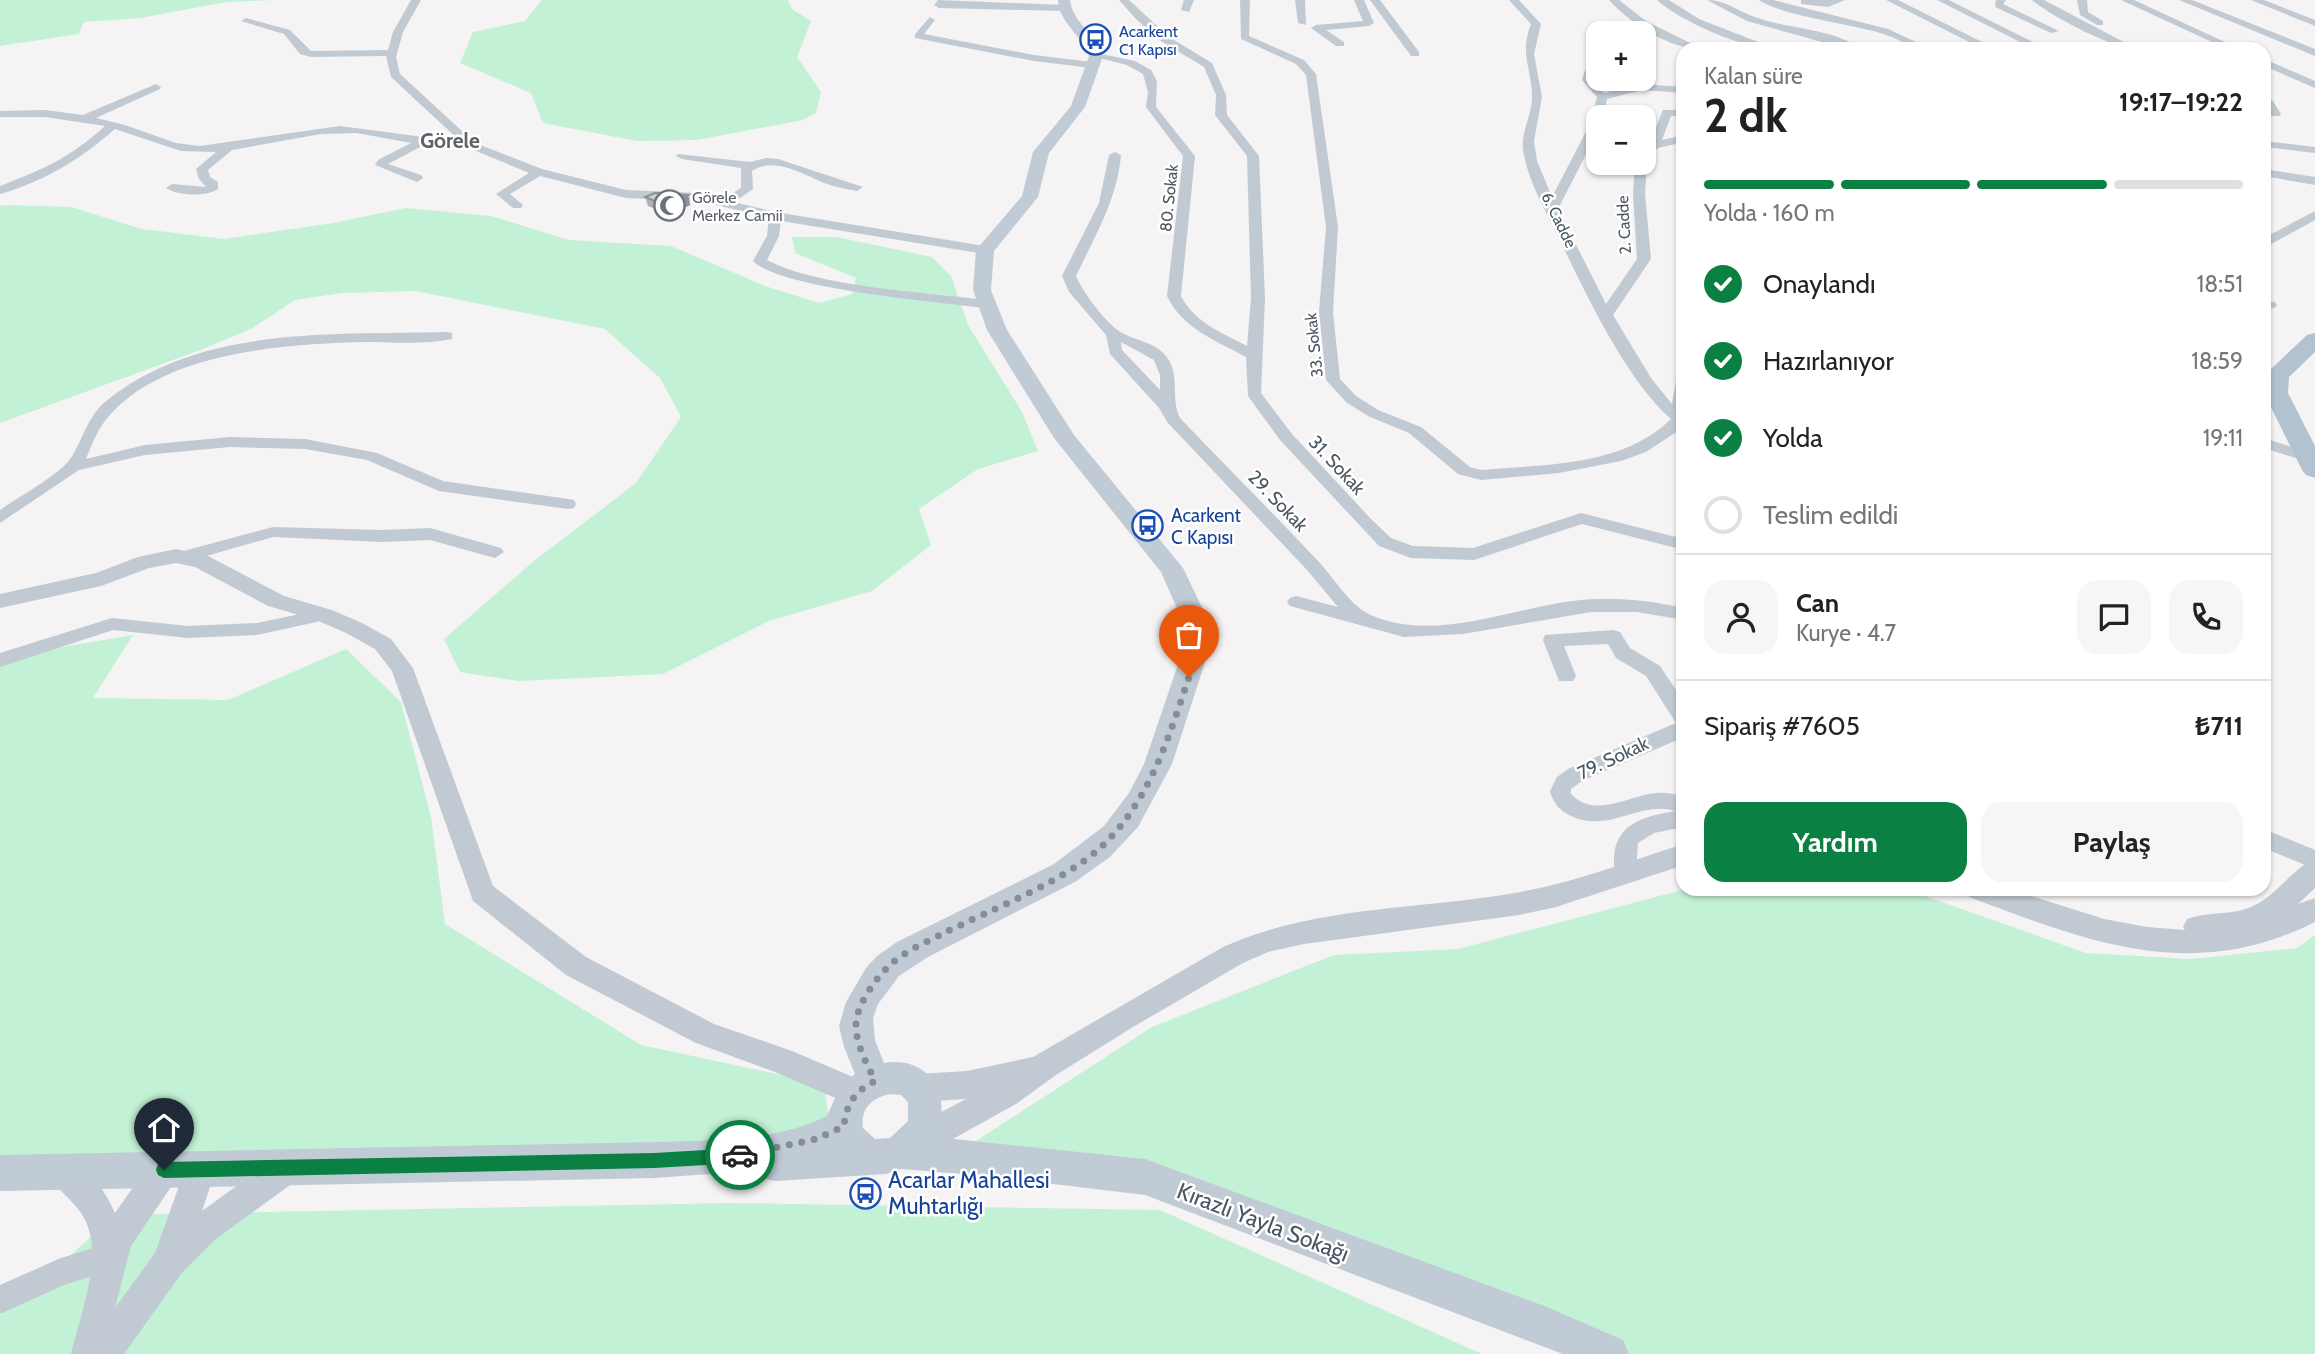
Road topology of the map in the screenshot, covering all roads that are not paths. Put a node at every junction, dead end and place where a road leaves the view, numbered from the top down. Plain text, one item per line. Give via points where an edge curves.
1 (416, 0) edge
2 (943, 0) edge
3 (1124, 0) edge
4 (1245, 0) edge
5 (1300, 0) edge
6 (1359, 0) edge
7 (1375, 0) edge
8 (1514, 0) edge
9 (1614, 0) edge
10 (1662, 0) edge
11 (1712, 0) edge
12 (1764, 0) edge
13 (1789, 0) edge
14 (1840, 0) edge
15 (1891, 0) edge
16 (1942, 0) edge
17 (2001, 0) edge
18 (2038, 0) edge
19 (2082, 0) edge
20 (2126, 0) edge
21 (2184, 0) edge
22 (2256, 0) edge
23 (1063, 4) edge
24 (930, 19) dead end
25 (246, 21) dead end
26 (1303, 23) dead end
27 (2315, 23) edge
28 (2054, 32) dead end
29 (1678, 42) edge
30 (1752, 42) edge
31 (1838, 42) edge
32 (1910, 42) edge
33 (1977, 42) edge
34 (2028, 42) edge
35 (2119, 42) edge
36 (2125, 42) edge
37 (2219, 42) edge
38 (1340, 44) dead end
39 (392, 53) junction
40 (2315, 53) edge
41 (1415, 54) dead end
42 (1094, 60) junction
43 (2271, 65) edge
44 (2315, 85) edge
45 (156, 86) dead end
46 (1676, 89) edge
47 (1597, 91) edge
48 (1602, 97) junction
49 (0, 103) edge
50 (2271, 107) edge
51 (15, 112) junction
52 (1676, 113) edge
53 (0, 114) edge
54 (2275, 114) dead end
55 (84, 119) junction
56 (113, 125) junction
57 (1676, 140) edge
58 (1656, 141) edge
59 (421, 142) junction
60 (471, 145) junction
61 (1656, 145) edge
62 (2271, 145) edge
63 (230, 146) junction
64 (2315, 150) edge
65 (1115, 155) dead end
66 (682, 156) dead end
67 (751, 166) junction
68 (538, 172) junction
69 (2271, 173) edge
70 (1640, 175) edge
71 (417, 178) dead end
72 (2315, 181) edge
73 (857, 187) dead end
74 (172, 188) dead end
75 (0, 190) edge
76 (726, 202) junction
77 (517, 205) dead end
78 (1552, 209) junction
79 (2315, 215) edge
80 (775, 216) junction
81 (2271, 240) edge
82 (985, 250) junction
83 (985, 304) junction
84 (1605, 316) junction
85 (1113, 334) junction
86 (447, 336) dead end
87 (2315, 340) edge
88 (1253, 355) junction
89 (1166, 406) junction
90 (1676, 417) edge
91 (1676, 425) edge
92 (2271, 446) edge
93 (2311, 464) edge
94 (74, 466) junction
95 (568, 504) dead end
96 (0, 518) edge
97 (1676, 543) edge
98 (495, 552) dead end
99 (182, 557) junction
100 (0, 601) edge
101 (1296, 602) dead end
102 (1676, 612) edge
103 (324, 615) junction
104 (1365, 621) junction
105 (0, 660) edge
106 (1566, 676) dead end
107 (1676, 707) edge
108 (1676, 731) edge
109 (1676, 804) edge
110 (1676, 820) edge
111 (2271, 841) edge
112 (1676, 856) edge
113 (2315, 860) edge
114 (2315, 870) edge
115 (1625, 872) junction
116 (1998, 896) edge
117 (2315, 909) edge
118 (2068, 920) junction
119 (1046, 1065) junction
120 (865, 1087) junction
121 (918, 1088) junction
122 (844, 1126) junction
123 (886, 1154) junction
124 (736, 1156) junction
125 (288, 1167) junction
126 (200, 1169) junction
127 (164, 1170) junction
128 (64, 1172) junction
129 (0, 1173) edge
130 (110, 1256) junction
131 (169, 1262) junction
132 (0, 1300) edge
133 (88, 1354) edge
134 (103, 1354) edge
135 (1609, 1354) edge

1 - 39 street
2 - 23 street via 939,5
3 - 88 street, 31. Sokak via 1165,39 1208,65 1221,95 1221,115 1253,156 1258,298
4 - 91 street, 33. Sokak via 1244,37 1300,62 1311,74 1332,227 1326,312 1333,380 1351,399 1415,430 1464,471 1480,475 1587,463 1636,452
5 - 26 street
6 - 38 street via 1369,23 1316,28
7 - 41 street
8 - 78 street, 6. Cadde via 1536,24 1528,64 1537,99 1528,130 1532,163
9 - 29 street
10 - 30 street via 1696,21
11 - 31 street via 1774,27
12 - 32 street via 1885,31
13 - 14 street via 1828,4
15 - 33 street
16 - 34 street
17 - 28 street via 1998,5
18 - 35 street
19 - 36 street via 2083,13
20 - 37 street
21 - 40 street
22 - 27 street
23 - 42 main road via 1090,40
24 - 42 street via 918,36 1034,58
25 - 39 street via 288,32 311,54
39 - 60 street via 391,66 400,82
42 - 82 main road via 1078,107 1041,152 1026,205
42 - 88 street, 80. Sokak via 1141,65 1155,91 1151,107 1189,156 1188,201 1174,296 1177,306 1188,318
43 - 44 street
45 - 55 street
46 - 48 street via 1634,86
47 - 48 street
48 - 78 street via 1597,122
49 - 51 street
50 - 54 street
51 - 53 street
51 - 55 street
52 - 58 street via 1667,112
55 - 56 street
56 - 63 street via 173,146
56 - 75 street via 80,154
57 - 61 street
59 - 60 street
59 - 63 street via 338,129
59 - 71 street via 381,165
60 - 68 street
62 - 64 street
63 - 74 street via 202,169 212,189
65 - 85 street, 29. Sokak via 1114,179 1099,221 1069,276 1074,289
66 - 67 street
67 - 73 street via 780,164
67 - 76 street via 746,170 747,189
68 - 76 street via 626,194
68 - 77 street via 502,194
69 - 72 street
70 - 84 street, 2. Cadde via 1644,260
76 - 80 street
78 - 84 street, 6. Cadde
79 - 81 street
80 - 82 street
80 - 83 street via 773,236 760,261 766,267 806,279
82 - 83 main road
83 - 120 main road via 1065,438 1171,568 1198,625 1199,645 1144,794 1101,848 1064,874 889,965 861,1003 856,1024
84 - 90 street, 6. Cadde via 1662,404
85 - 89 street, 29. Sokak via 1115,351
85 - 89 street, 29. Sokak via 1154,352 1166,364
86 - 94 street via 253,345 177,366 108,407
87 - 93 main road via 2278,375 2276,393
88 - 97 street, 31. Sokak via 1253,393 1286,437 1385,542 1411,552 1474,554 1581,518
89 - 104 street, 29. Sokak via 1173,420
92 - 93 street
94 - 95 street via 145,450 230,442 305,444 371,456 439,486
94 - 96 street
98 - 99 street via 430,534 273,532
99 - 100 street via 145,562 101,579
99 - 103 street via 201,561 276,601
101 - 104 street
102 - 104 street via 1607,604 1561,608 1445,632 1404,631
103 - 105 street via 257,629 215,631 112,624
103 - 120 street via 383,644 402,668 482,892 576,966 706,1034
106 - 107 street via 1552,640 1613,637 1623,653 1653,671
108 - 109 street, 79. Sokak via 1575,775 1560,790 1569,805 1595,817 1662,801
110 - 115 street via 1633,834 1627,842
111 - 113 street
112 - 115 street
114 - 118 street via 2275,910 2248,921 2215,927 2152,928
115 - 119 street via 1607,893 1530,916 1474,925 1393,922 1264,941
116 - 118 street
117 - 118 street via 2291,924 2248,939 2201,943 2159,942
119 - 121 street via 995,1080
119 - 123 street via 1005,1094
120 - 121 main road via 894,1077
120 - 122 main road via 845,1114
121 - 123 main road via 927,1105 925,1126 919,1136
122 - 123 main road via 852,1145
122 - 124 main road via 817,1139
123 - 124 main road via 776,1163
123 - 135 main road, Kırazlı Yayla Sokağı via 988,1158 1145,1177
124 - 125 main road
125 - 126 main road
125 - 131 street via 205,1228
126 - 127 main road
126 - 131 street
127 - 128 main road
127 - 130 street via 134,1210
128 - 129 main road
128 - 130 street via 92,1198 104,1221
130 - 132 street
130 - 133 street
131 - 134 street

